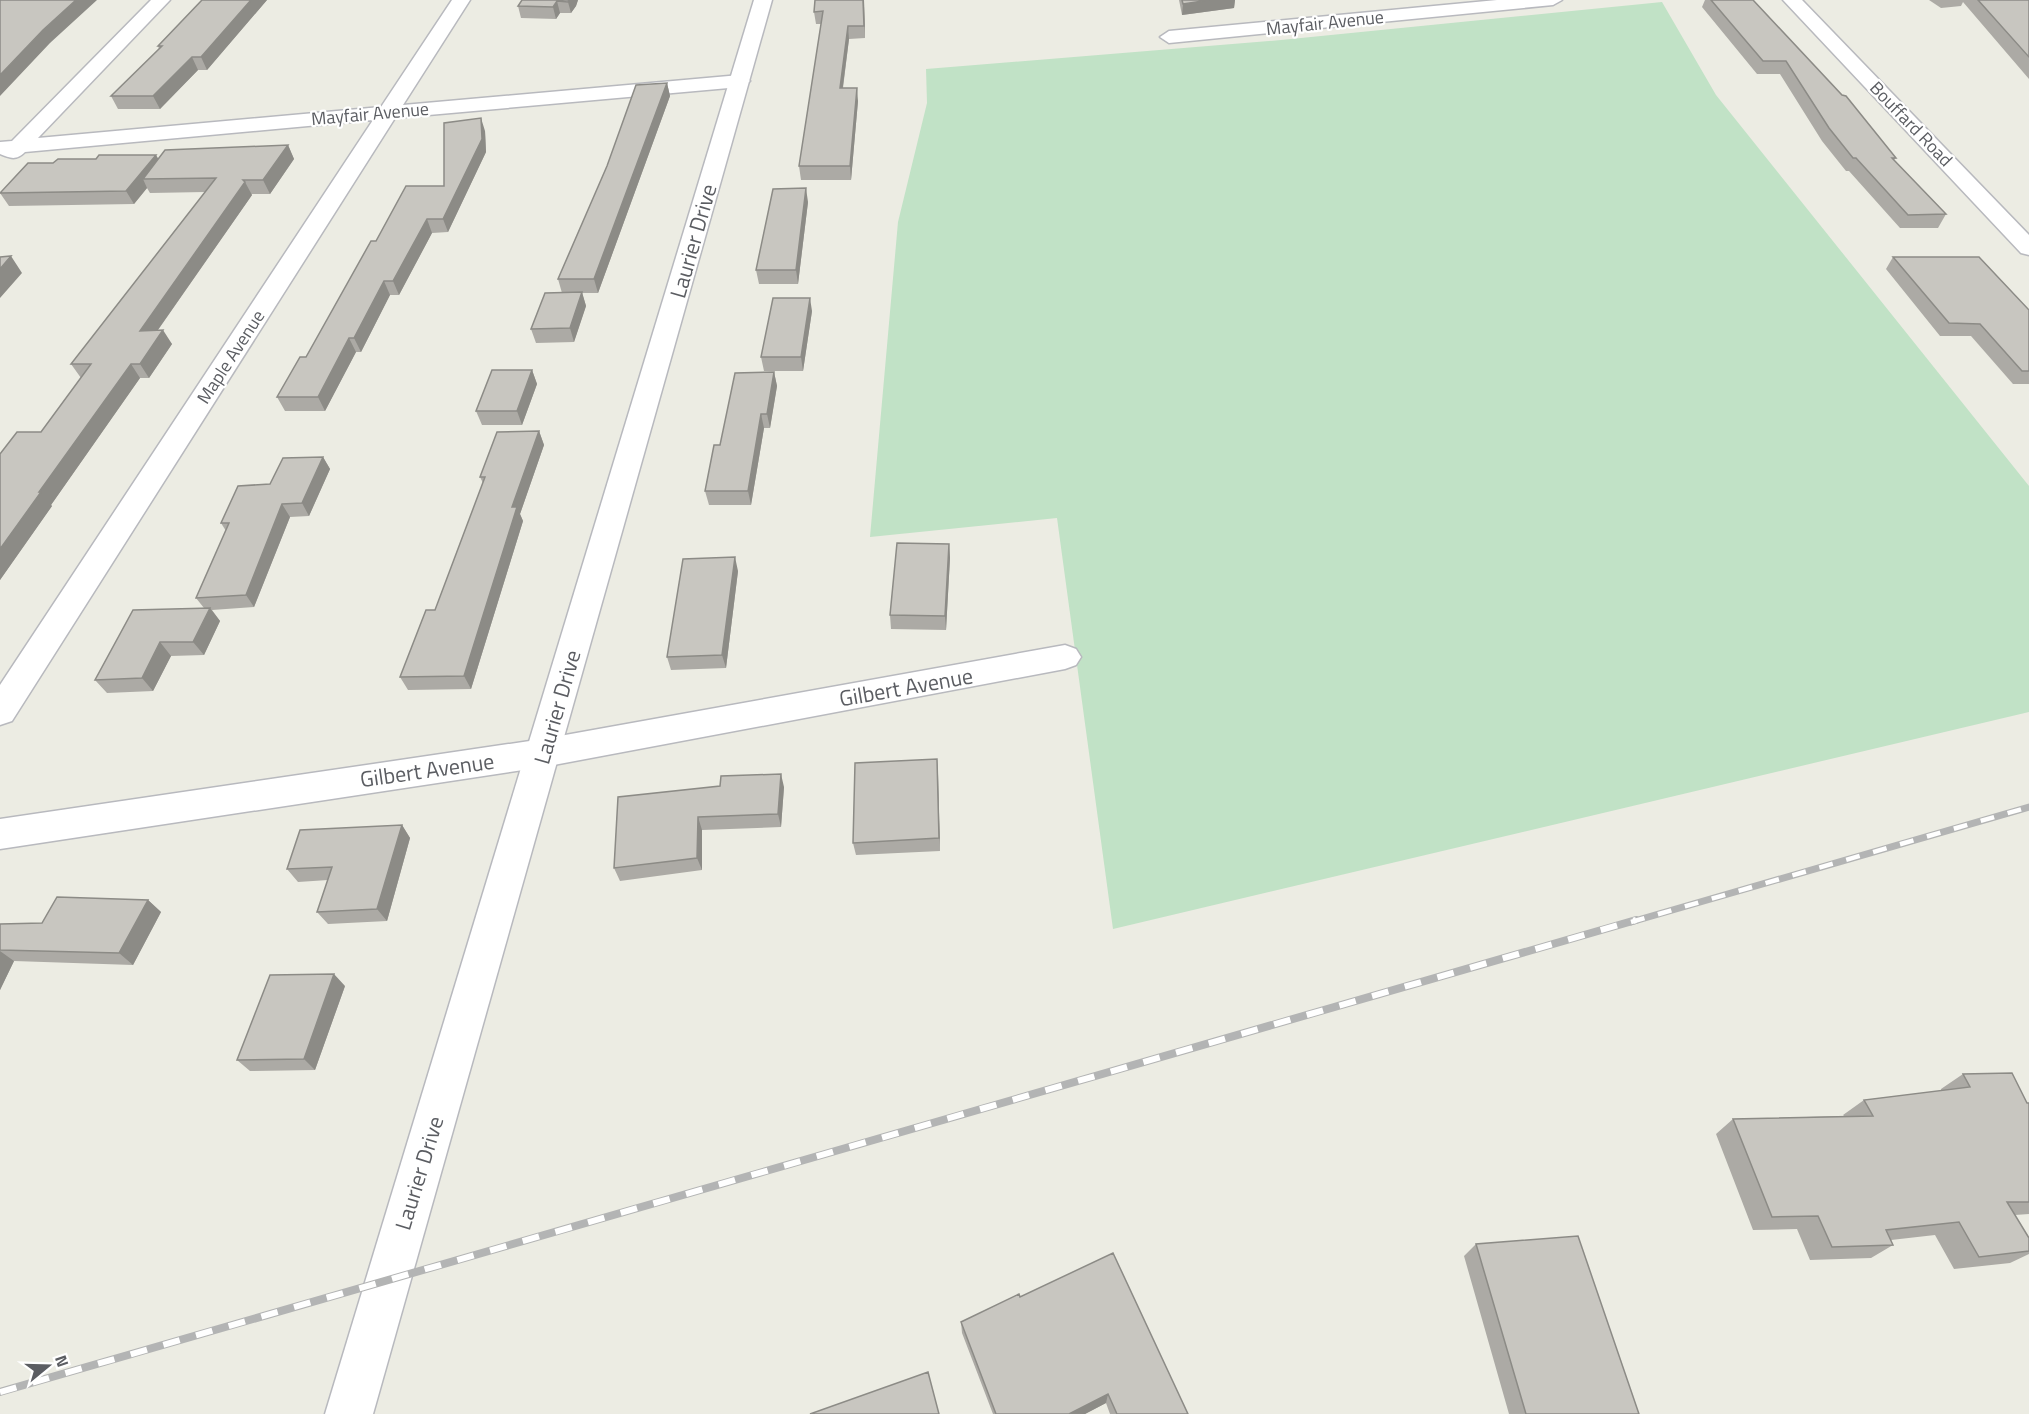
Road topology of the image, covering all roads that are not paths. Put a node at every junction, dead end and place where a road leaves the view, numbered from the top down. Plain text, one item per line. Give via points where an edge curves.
1 (161, 0) edge
2 (461, 0) edge
3 (763, 0) edge
4 (1792, 0) edge
5 (1541, 1) edge
6 (1286, 8) dead end
7 (1298, 27) junction
8 (1169, 37) dead end
9 (740, 81) junction
10 (391, 112) junction
11 (9, 147) edge
12 (0, 165) edge
13 (2029, 248) edge
14 (1065, 657) dead end
15 (0, 712) edge
16 (543, 753) junction
17 (0, 834) edge
18 (349, 1414) edge

1 - 11 street
2 - 10 street, Maple Avenue
3 - 9 street, Laurier Drive
4 - 13 street, Bouffard Road
5 - 7 street, Mayfair Avenue
6 - 7 street
7 - 8 street, Mayfair Avenue
9 - 10 street, Mayfair Avenue
9 - 16 street, Laurier Drive
10 - 11 street, Mayfair Avenue
10 - 15 street, Maple Avenue
11 - 12 street
14 - 16 street, Gilbert Avenue
16 - 17 street, Gilbert Avenue
16 - 18 street, Laurier Drive

